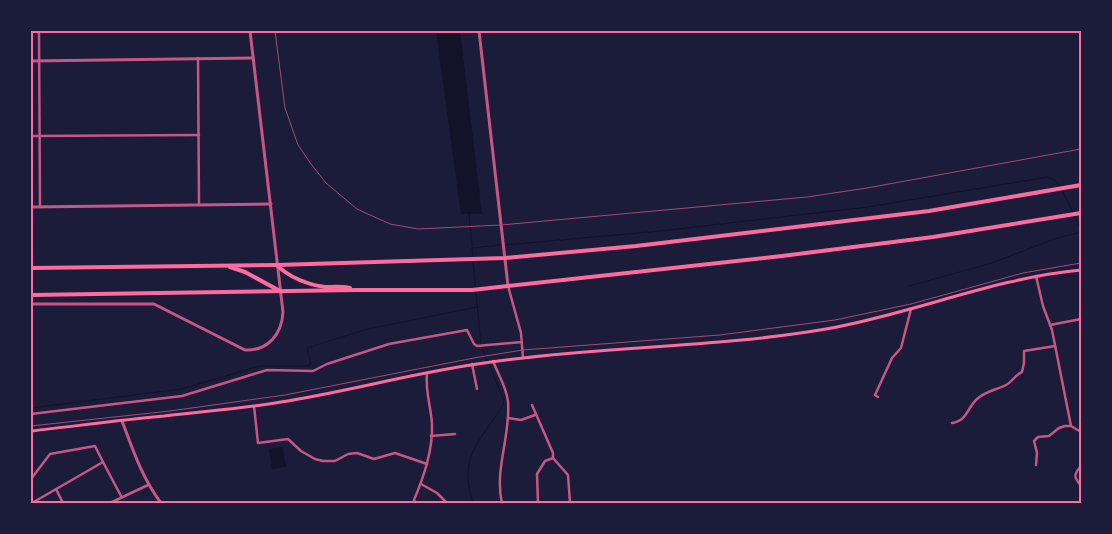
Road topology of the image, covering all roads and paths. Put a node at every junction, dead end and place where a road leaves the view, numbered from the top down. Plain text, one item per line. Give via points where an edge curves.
1 (39, 31) edge
2 (250, 31) edge
3 (479, 31) edge
4 (198, 58) junction
5 (253, 58) junction
6 (31, 60) edge
7 (40, 60) junction
8 (199, 135) junction
9 (31, 136) edge
10 (40, 136) junction
11 (1081, 185) edge
12 (271, 204) junction
13 (199, 205) junction
14 (31, 207) edge
15 (40, 207) junction
16 (1081, 213) edge
17 (504, 255) junction
18 (277, 265) junction
19 (226, 266) junction
20 (31, 268) edge
21 (1081, 270) edge
22 (1036, 276) junction
23 (508, 286) junction
24 (357, 290) junction
25 (282, 292) junction
26 (31, 294) edge
27 (31, 304) edge
28 (911, 309) junction
29 (1081, 319) edge
30 (1050, 325) junction
31 (522, 342) junction
32 (1055, 346) junction
33 (523, 358) junction
34 (493, 361) junction
35 (472, 364) junction
36 (427, 373) junction
37 (477, 389) dead end
38 (878, 397) dead end
39 (532, 405) dead end
40 (254, 406) junction
41 (31, 414) edge
42 (536, 414) junction
43 (508, 418) junction
44 (122, 421) junction
45 (952, 423) dead end
46 (1071, 426) junction
47 (31, 431) edge
48 (1081, 432) edge
49 (455, 434) dead end
50 (431, 436) junction
51 (553, 458) junction
52 (103, 462) junction
53 (427, 464) junction
54 (1036, 465) dead end
55 (1081, 466) edge
56 (31, 479) edge
57 (421, 484) junction
58 (148, 485) junction
59 (1081, 486) edge
60 (56, 489) junction
61 (121, 497) junction
62 (32, 501) edge
63 (64, 503) edge
64 (110, 503) edge
65 (161, 503) edge
66 (415, 503) edge
67 (447, 503) edge
68 (502, 503) edge
69 (538, 503) edge
70 (570, 503) edge

1 - 7 street
2 - 5 street
3 - 17 street
4 - 5 street
4 - 7 street
4 - 8 street
5 - 12 street
6 - 7 street
7 - 10 street
8 - 10 street
8 - 13 street
9 - 10 street
10 - 15 street
11 - 17 highway via 919,212 636,246
12 - 13 street
12 - 18 street
13 - 15 street
14 - 15 street
16 - 23 highway via 933,237
17 - 18 highway
17 - 23 street
18 - 19 highway
18 - 24 highway via 307,283
18 - 25 street
19 - 20 highway
19 - 25 highway via 246,272
21 - 22 main road
22 - 28 main road
22 - 30 street
23 - 24 highway via 472,290
23 - 31 street
24 - 25 highway
25 - 26 highway
25 - 27 street via 284,312 281,327 268,344 253,350 238,347 154,304
28 - 33 main road via 825,329 750,339
28 - 38 street via 901,348 892,358 875,395
29 - 30 street
30 - 32 street
31 - 33 street
31 - 41 street via 477,346 467,330 389,344 313,371 267,370 182,396
32 - 45 street via 1024,352 1022,372 1007,384 988,391 976,400 963,419
32 - 46 street
33 - 34 main road
34 - 35 main road
34 - 43 street via 508,400
35 - 36 main road
35 - 37 street
36 - 40 main road
36 - 50 street
39 - 42 street
40 - 44 main road
40 - 53 street via 258,442 288,439 314,459 330,462 348,454 374,459 395,453
42 - 43 street via 521,420
42 - 51 street
43 - 68 street via 499,488
44 - 47 main road
44 - 58 street
46 - 48 street
46 - 54 street via 1059,428 1034,441
49 - 50 street
50 - 53 street
51 - 69 street via 545,461 537,474
51 - 70 street via 568,475
52 - 56 street via 95,446 50,454
52 - 60 street
52 - 61 street
53 - 57 street
55 - 59 street via 1075,478
57 - 66 street
57 - 67 street via 437,492
58 - 61 street
58 - 65 street
60 - 62 street
60 - 63 street
61 - 64 street

